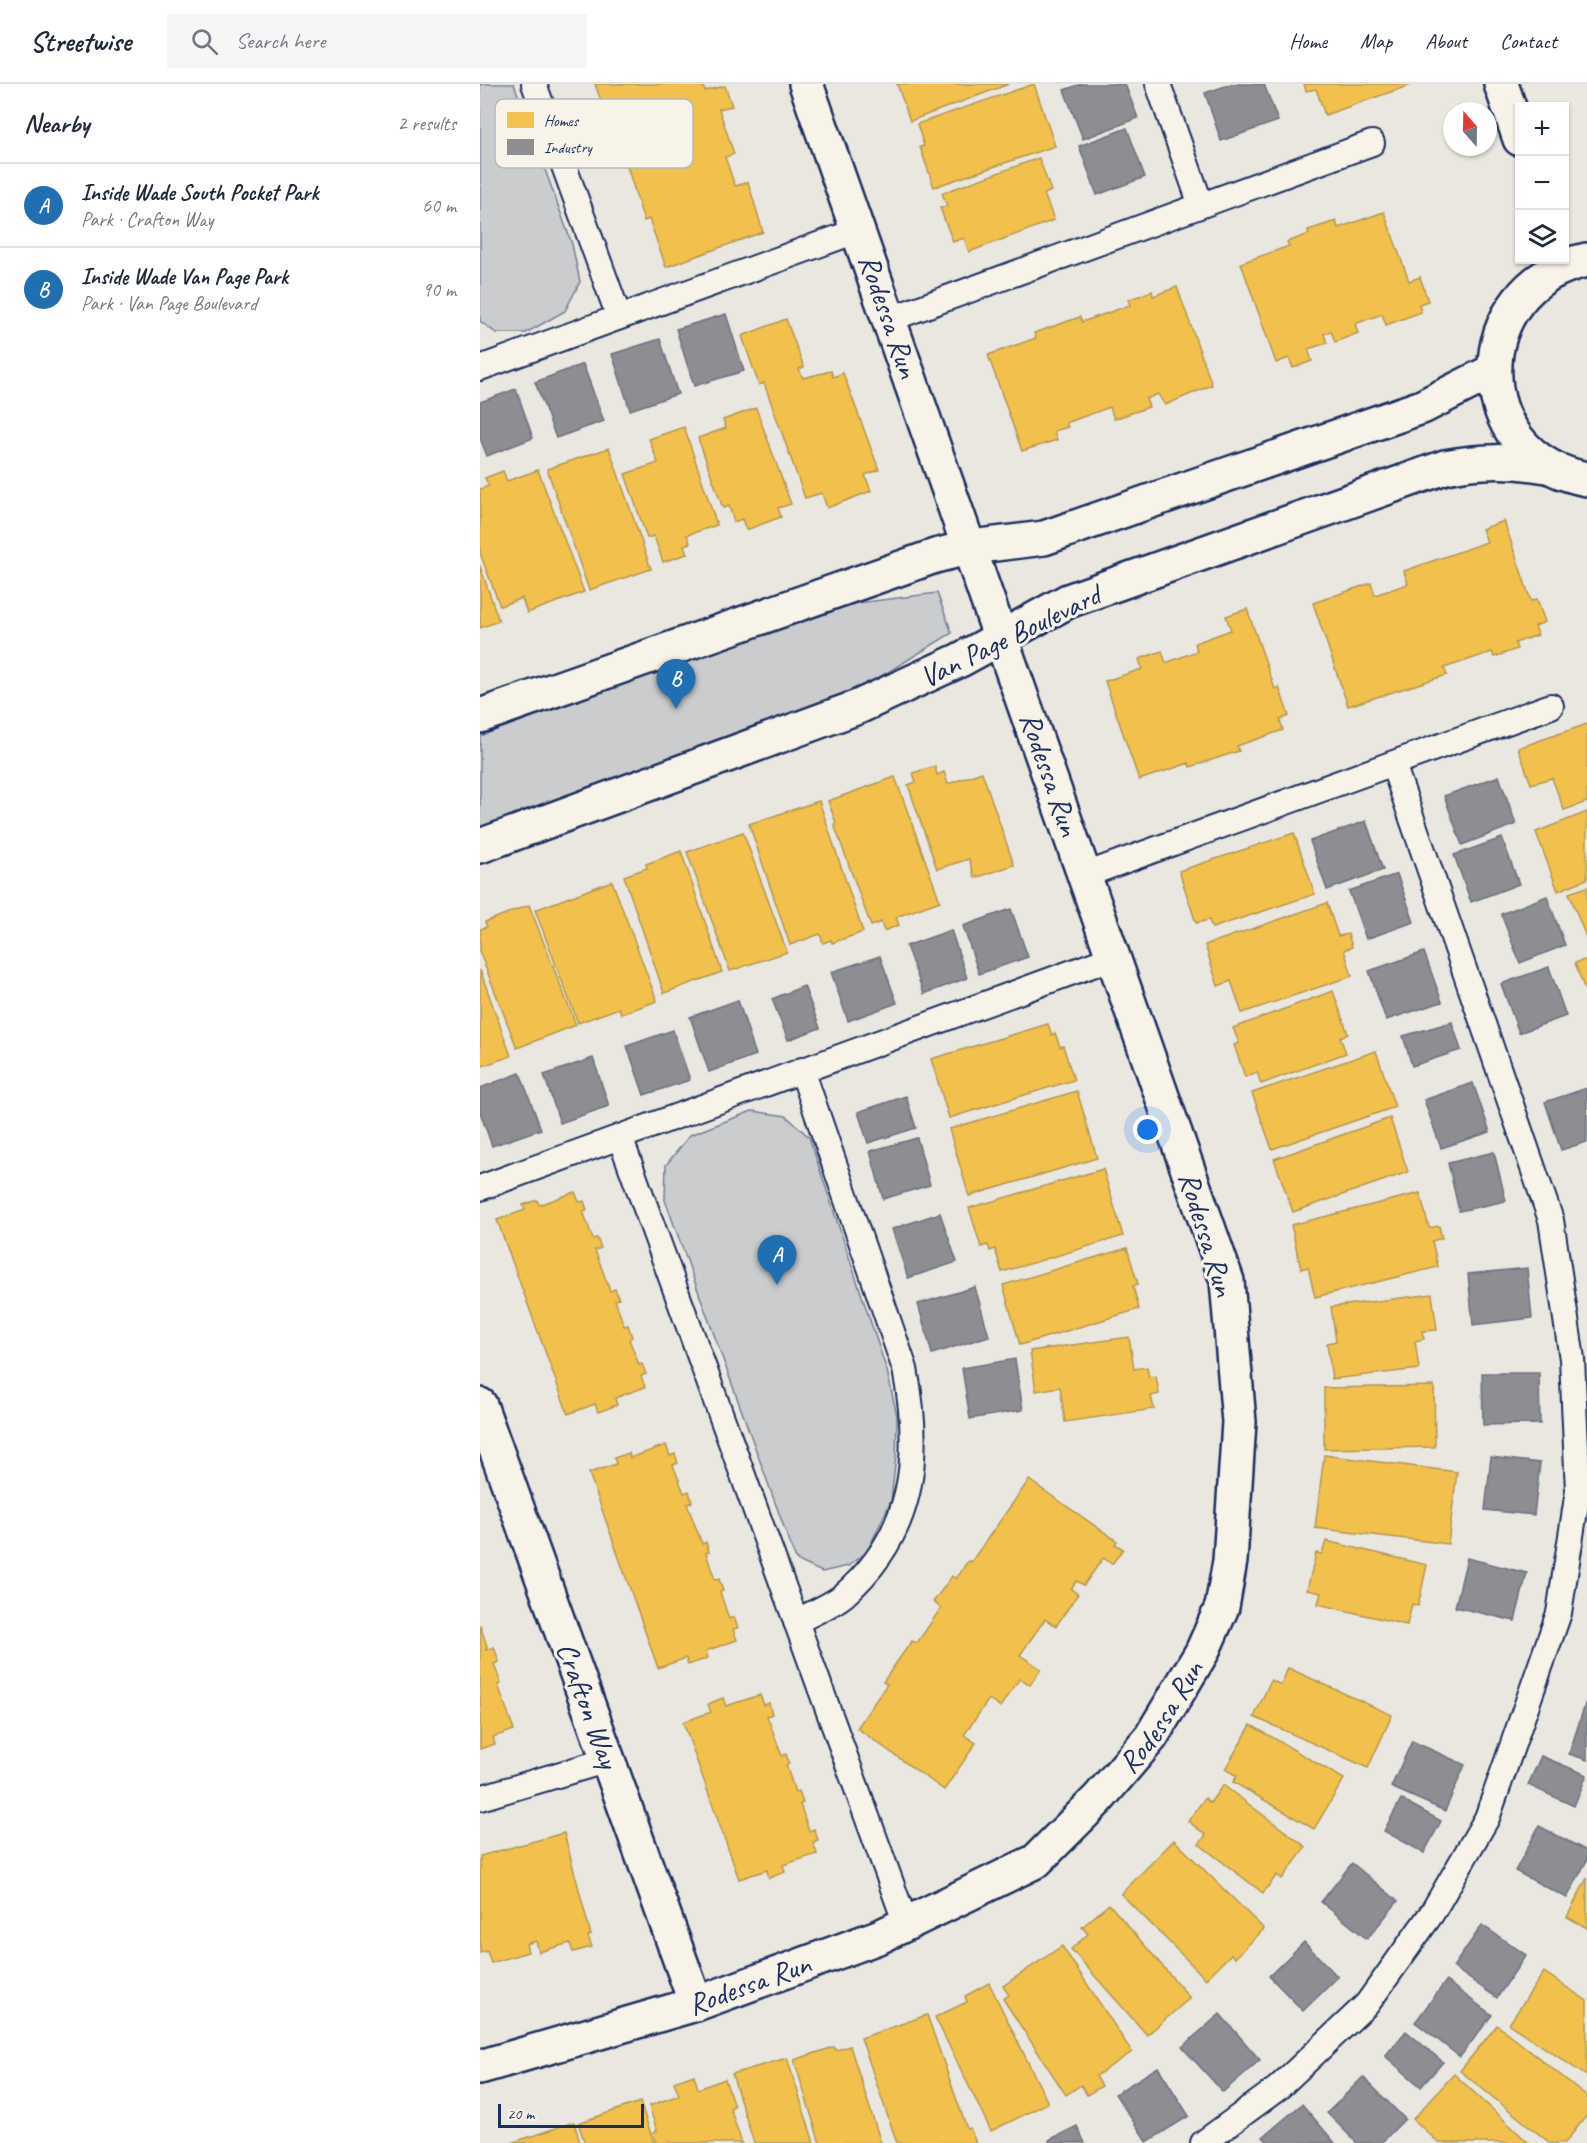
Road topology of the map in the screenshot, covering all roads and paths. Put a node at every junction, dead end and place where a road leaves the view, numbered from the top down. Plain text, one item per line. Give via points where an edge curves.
1 (534, 84) edge
2 (806, 84) edge
3 (1158, 84) edge
4 (1501, 84) edge
5 (539, 99) edge
6 (1515, 125) edge
7 (1372, 143) dead end
8 (565, 168) edge
9 (1201, 205) junction
10 (859, 230) junction
11 (1572, 261) edge
12 (619, 317) junction
13 (890, 318) junction
14 (480, 368) edge
15 (1493, 371) junction
16 (1547, 466) junction
17 (1587, 479) edge
18 (971, 547) junction
19 (1002, 637) junction
20 (1551, 706) dead end
21 (480, 716) edge
22 (1393, 764) junction
23 (480, 846) edge
24 (1085, 876) junction
25 (1114, 957) junction
26 (802, 1071) junction
27 (620, 1137) junction
28 (480, 1188) edge
29 (480, 1405) edge
30 (796, 1622) junction
31 (608, 1760) junction
32 (480, 1798) edge
33 (906, 1924) junction
34 (696, 2004) junction
35 (480, 2067) edge
36 (1203, 2143) edge

1 - 5 lane
2 - 10 street, Rodessa Run
3 - 9 lane
4 - 6 street
7 - 9 lane
8 - 12 lane
9 - 13 lane
10 - 12 lane
10 - 13 street, Rodessa Run
11 - 15 street via 1535,282 1512,306 1498,338
12 - 14 lane
13 - 18 street, Rodessa Run
15 - 16 street via 1497,400 1510,428 1528,451
15 - 18 street via 1422,407 1044,538
16 - 17 street
16 - 19 street, Van Page Boulevard via 1479,460 1445,467 1068,601
18 - 19 street, Rodessa Run
18 - 21 street via 878,574
19 - 23 street, Van Page Boulevard via 858,707
19 - 24 street, Rodessa Run
20 - 22 lane
22 - 24 lane
22 - 36 lane via 1551,1220 1572,1359 1578,1491 1559,1613 1487,1818 1432,1913 1367,2004 1278,2088
24 - 25 street, Rodessa Run
25 - 26 lane
25 - 33 street, Rodessa Run via 1227,1281 1239,1422 1230,1561 1222,1607 1202,1652 1151,1737 1036,1861
26 - 27 lane
26 - 30 lane via 905,1369 913,1410 914,1461 901,1515 880,1558 843,1596
27 - 28 lane
27 - 30 lane
29 - 31 street, Crafton Way
30 - 33 lane
31 - 32 lane
31 - 34 street, Crafton Way
33 - 34 street, Rodessa Run
34 - 35 street, Rodessa Run

